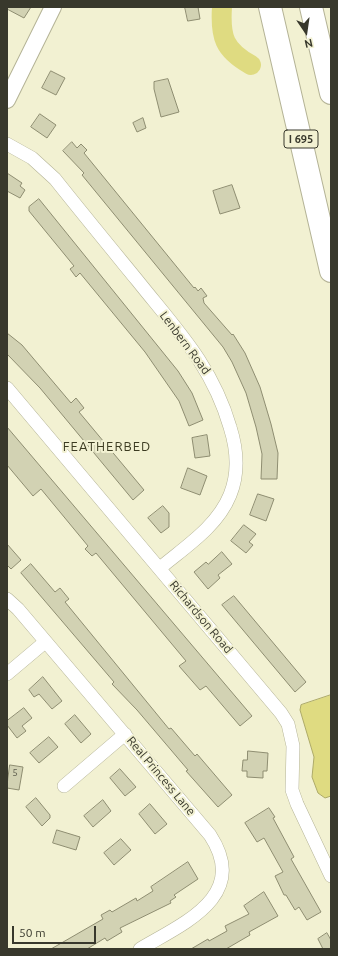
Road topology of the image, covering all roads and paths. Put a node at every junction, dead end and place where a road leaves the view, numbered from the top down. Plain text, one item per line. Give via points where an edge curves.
1 (53, 7) edge
2 (270, 7) edge
3 (311, 7) edge
4 (331, 92) edge
5 (7, 100) edge
6 (7, 144) edge
7 (331, 271) edge
8 (7, 388) edge
9 (160, 568) junction
10 (7, 600) edge
11 (45, 642) junction
12 (7, 674) edge
13 (125, 734) junction
14 (64, 786) dead end
15 (331, 876) edge
16 (140, 949) edge

1 - 5 street
2 - 7 highway, I 695
3 - 4 highway
6 - 9 street, Lenbern Road via 32,158 55,179 198,356 224,406 234,439 236,462 230,495 221,513
8 - 9 street, Richardson Road
9 - 15 street, Richardson Road via 288,724 293,746 292,790
10 - 11 street, Real Princess Lane via 18,609
11 - 12 street
11 - 13 street, Real Princess Lane
13 - 14 street
13 - 16 street, Real Princess Lane via 210,835 218,849 222,864 221,880 216,895 207,906

